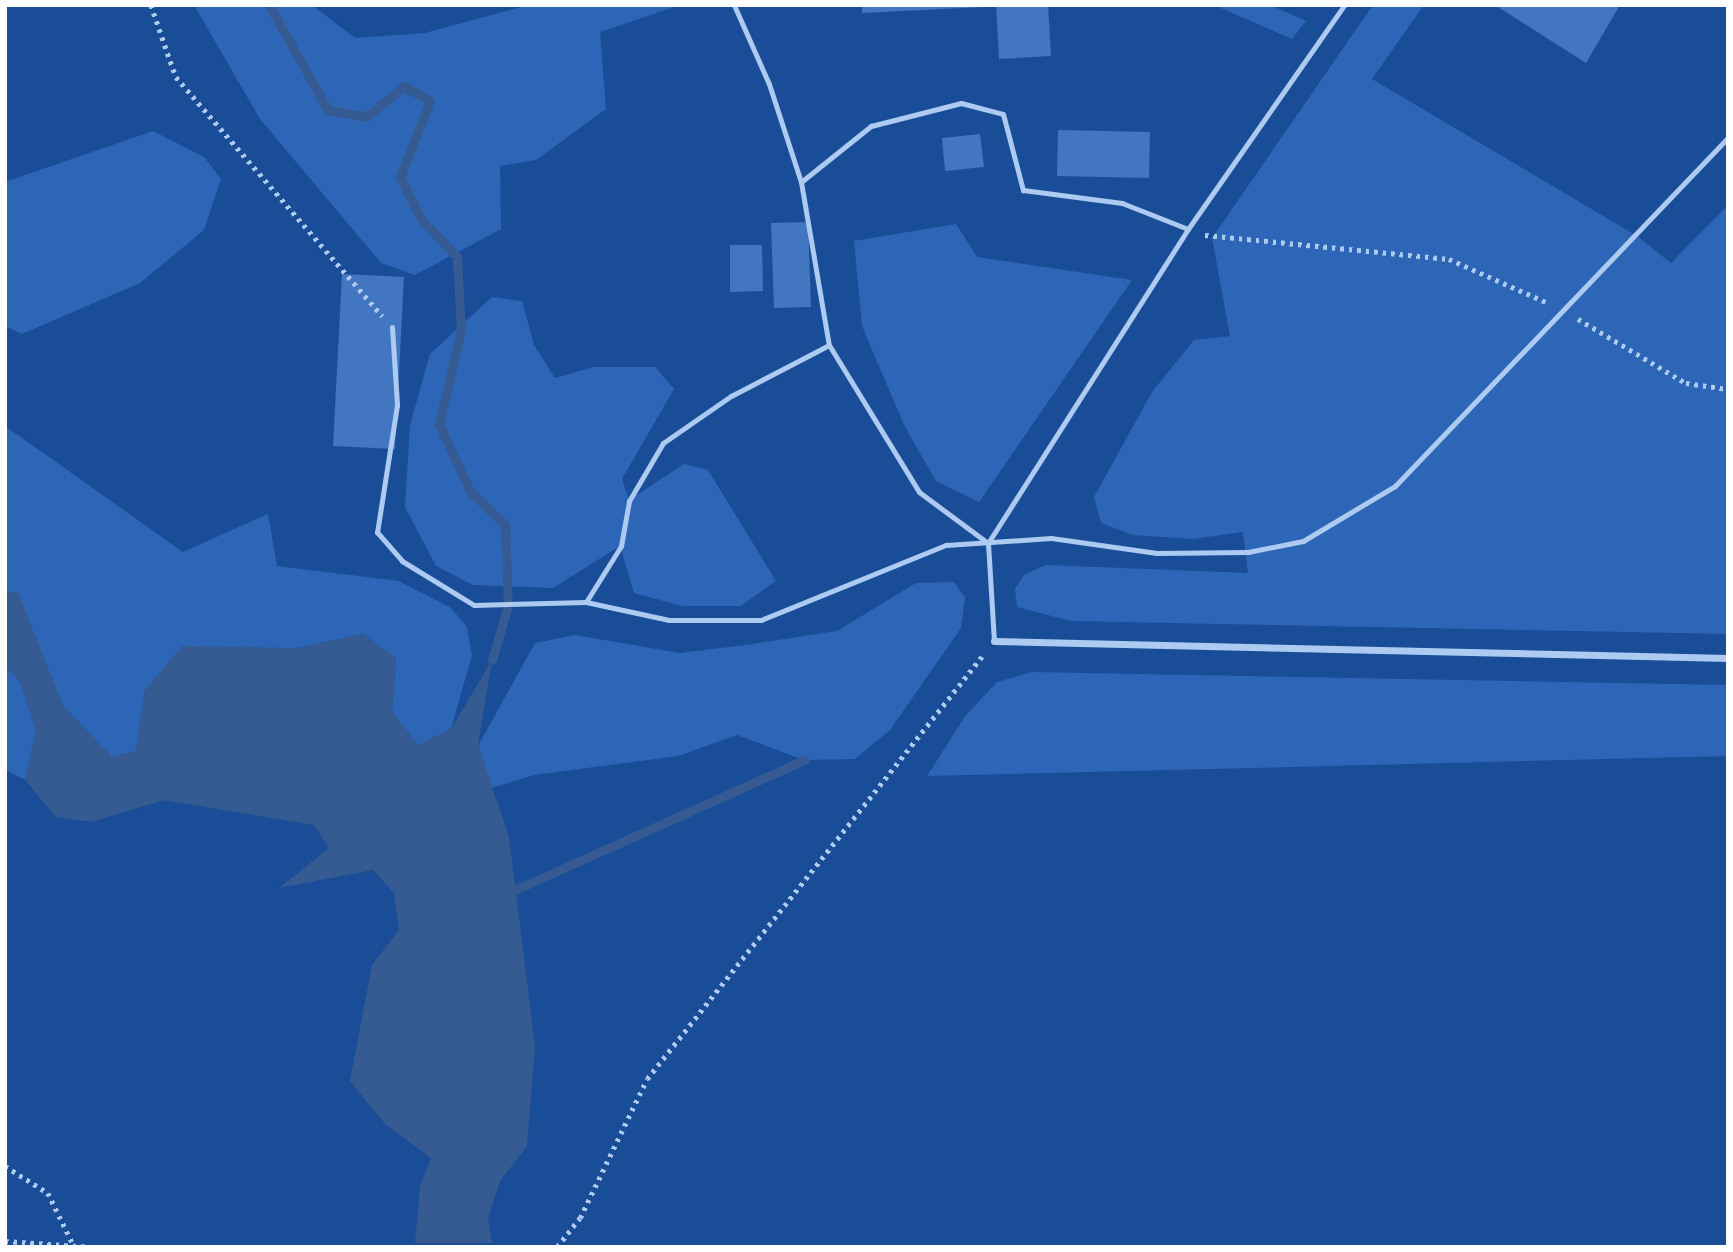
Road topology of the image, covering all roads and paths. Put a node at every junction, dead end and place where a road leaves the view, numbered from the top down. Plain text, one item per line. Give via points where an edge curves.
1 (151, 5) edge
2 (734, 5) edge
3 (1344, 5) edge
4 (1728, 138) edge
5 (801, 182) junction
6 (1188, 229) junction
7 (1560, 308) junction
8 (392, 327) joint
9 (829, 345) junction
10 (1728, 389) edge
11 (988, 543) junction
12 (586, 602) junction
13 (994, 640) junction
14 (1728, 658) edge
15 (5, 1166) edge
16 (5, 1241) edge
17 (72, 1242) junction
18 (93, 1247) edge
19 (557, 1247) edge

1 - 8 path via 176,77
2 - 5 lane via 769,84
3 - 6 lane
4 - 7 lane via 1637,236
5 - 6 lane via 871,126 961,103 1003,114 1023,190 1122,202
5 - 9 lane
6 - 7 path via 1212,238 1449,259
6 - 11 lane
7 - 10 path via 1686,383
7 - 11 lane via 1395,486 1303,541 1248,552 1157,553 1051,537
8 - 12 lane via 397,405 377,532 402,561 474,605
9 - 11 lane via 919,492
9 - 12 lane via 731,396 663,443 629,500 621,546
11 - 12 lane via 946,545 761,620 669,620
11 - 13 lane
13 - 14 street
13 - 19 path via 647,1079 580,1218
15 - 17 path via 48,1193
16 - 17 path
17 - 18 path

